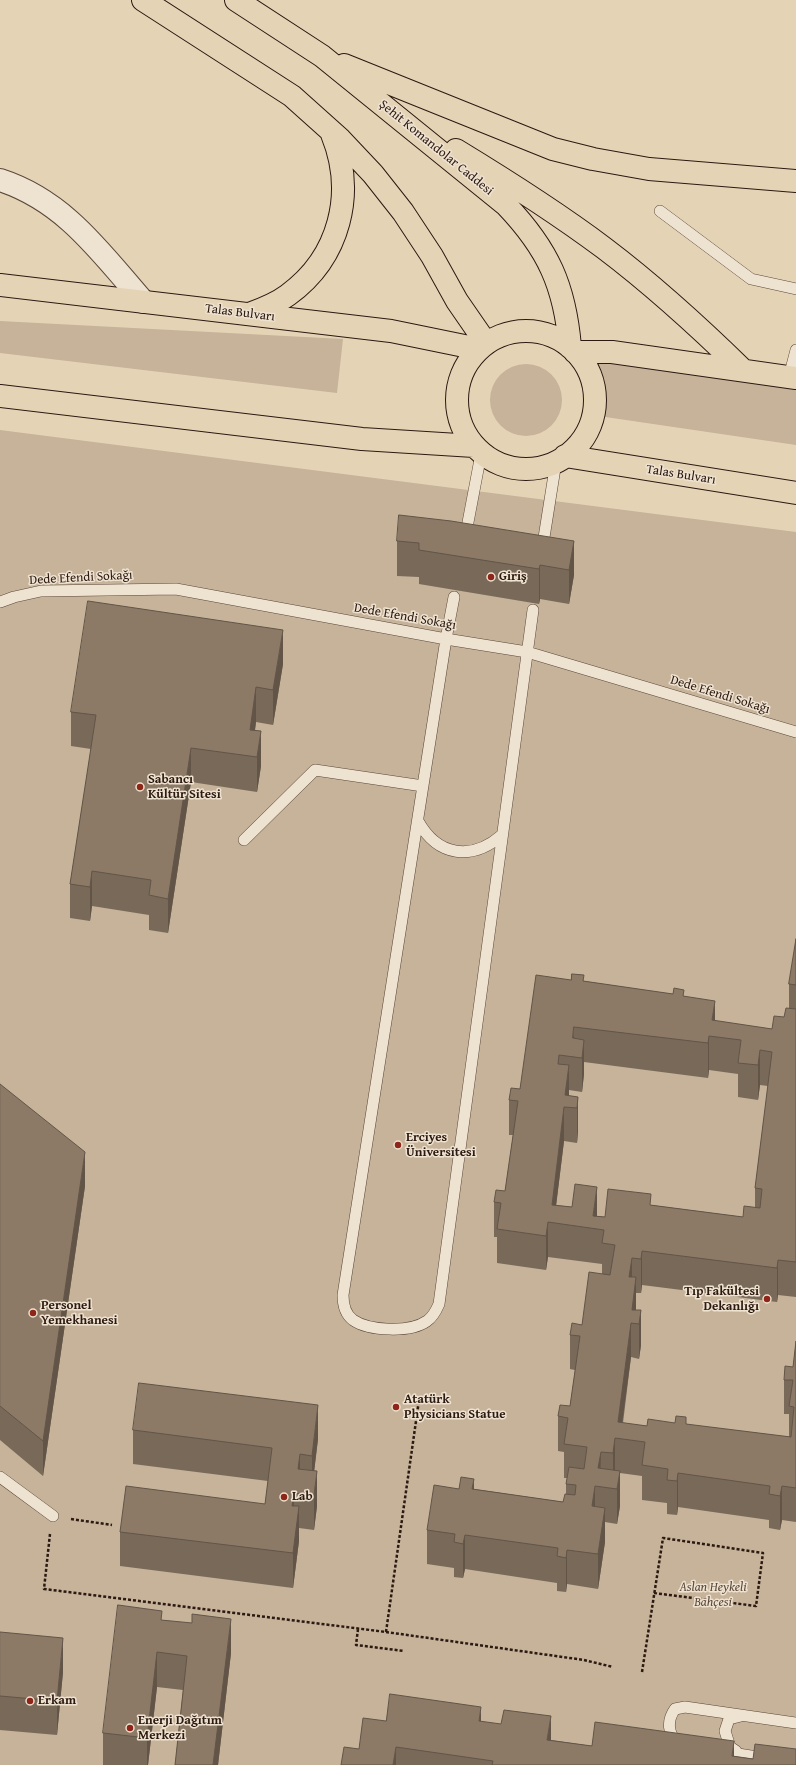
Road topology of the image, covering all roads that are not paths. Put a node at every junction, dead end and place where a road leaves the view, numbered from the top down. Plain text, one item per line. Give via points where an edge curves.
1 (143, 0) edge
2 (236, 0) edge
3 (322, 56) junction
4 (404, 122) junction
5 (330, 129) junction
6 (0, 180) edge
7 (796, 181) edge
8 (660, 211) dead end
9 (0, 285) edge
10 (796, 289) edge
11 (144, 302) junction
12 (249, 314) junction
13 (483, 346) junction
14 (572, 349) junction
15 (796, 350) edge
16 (743, 370) junction
17 (792, 377) edge
18 (0, 396) edge
19 (478, 450) junction
20 (561, 459) junction
21 (796, 494) edge
22 (463, 549) edge
23 (541, 562) edge
24 (454, 597) dead end
25 (0, 602) edge
26 (533, 610) dead end
27 (446, 639) junction
28 (527, 652) junction
29 (796, 732) edge
30 (423, 786) junction
31 (418, 822) junction
32 (502, 835) junction
33 (244, 840) dead end
34 (0, 1477) edge
35 (53, 1516) road end
36 (742, 1715) junction
37 (796, 1723) edge
38 (690, 1747) edge
39 (705, 1750) edge
40 (744, 1755) junction
41 (796, 1763) edge

1 - 5 main road via 292,96
2 - 3 main road, Şehit Komandolar Caddesi
3 - 4 main road, Şehit Komandolar Caddesi
3 - 7 main road via 559,150 648,169
4 - 14 main road, Şehit Komandolar Caddesi via 506,205 525,225 554,272 564,302
4 - 16 main road via 507,181 605,248 653,287
5 - 12 main road via 342,168 344,188 342,208 329,248 298,287 269,307
5 - 13 main road via 373,174 403,212 432,256
6 - 11 street via 36,195 69,218
8 - 10 lane via 751,280
9 - 11 main road, Talas Bulvarı
11 - 12 main road, Talas Bulvarı
12 - 13 main road, Talas Bulvarı via 391,331
13 - 14 main road via 495,338 514,332 534,331 553,337
13 - 19 main road via 466,364 458,382 456,402 460,421 468,439
14 - 16 main road
14 - 20 main road via 583,361 592,379 595,399 593,418 585,436 572,452
15 - 17 lane
16 - 17 main road
18 - 19 main road via 362,440
19 - 20 main road via 498,464 517,469 537,468
19 - 22 lane
20 - 21 main road, Talas Bulvarı
20 - 23 lane
24 - 27 lane
25 - 27 lane, Dede Efendi Sokağı via 42,591 176,589
26 - 28 lane
27 - 28 lane, Dede Efendi Sokağı
27 - 30 lane
28 - 29 lane, Dede Efendi Sokağı
28 - 32 lane
30 - 31 lane
30 - 33 lane via 315,770
31 - 32 lane via 434,842 457,851 470,852 482,849
31 - 32 lane via 343,1295 343,1304 352,1319 376,1328 392,1330 419,1325 434,1314 439,1304
34 - 35 lane
36 - 37 lane
36 - 38 lane via 685,1706 675,1709 669,1723 671,1733 677,1742
36 - 40 lane via 729,1719 725,1731 730,1747
39 - 40 lane
40 - 41 lane

